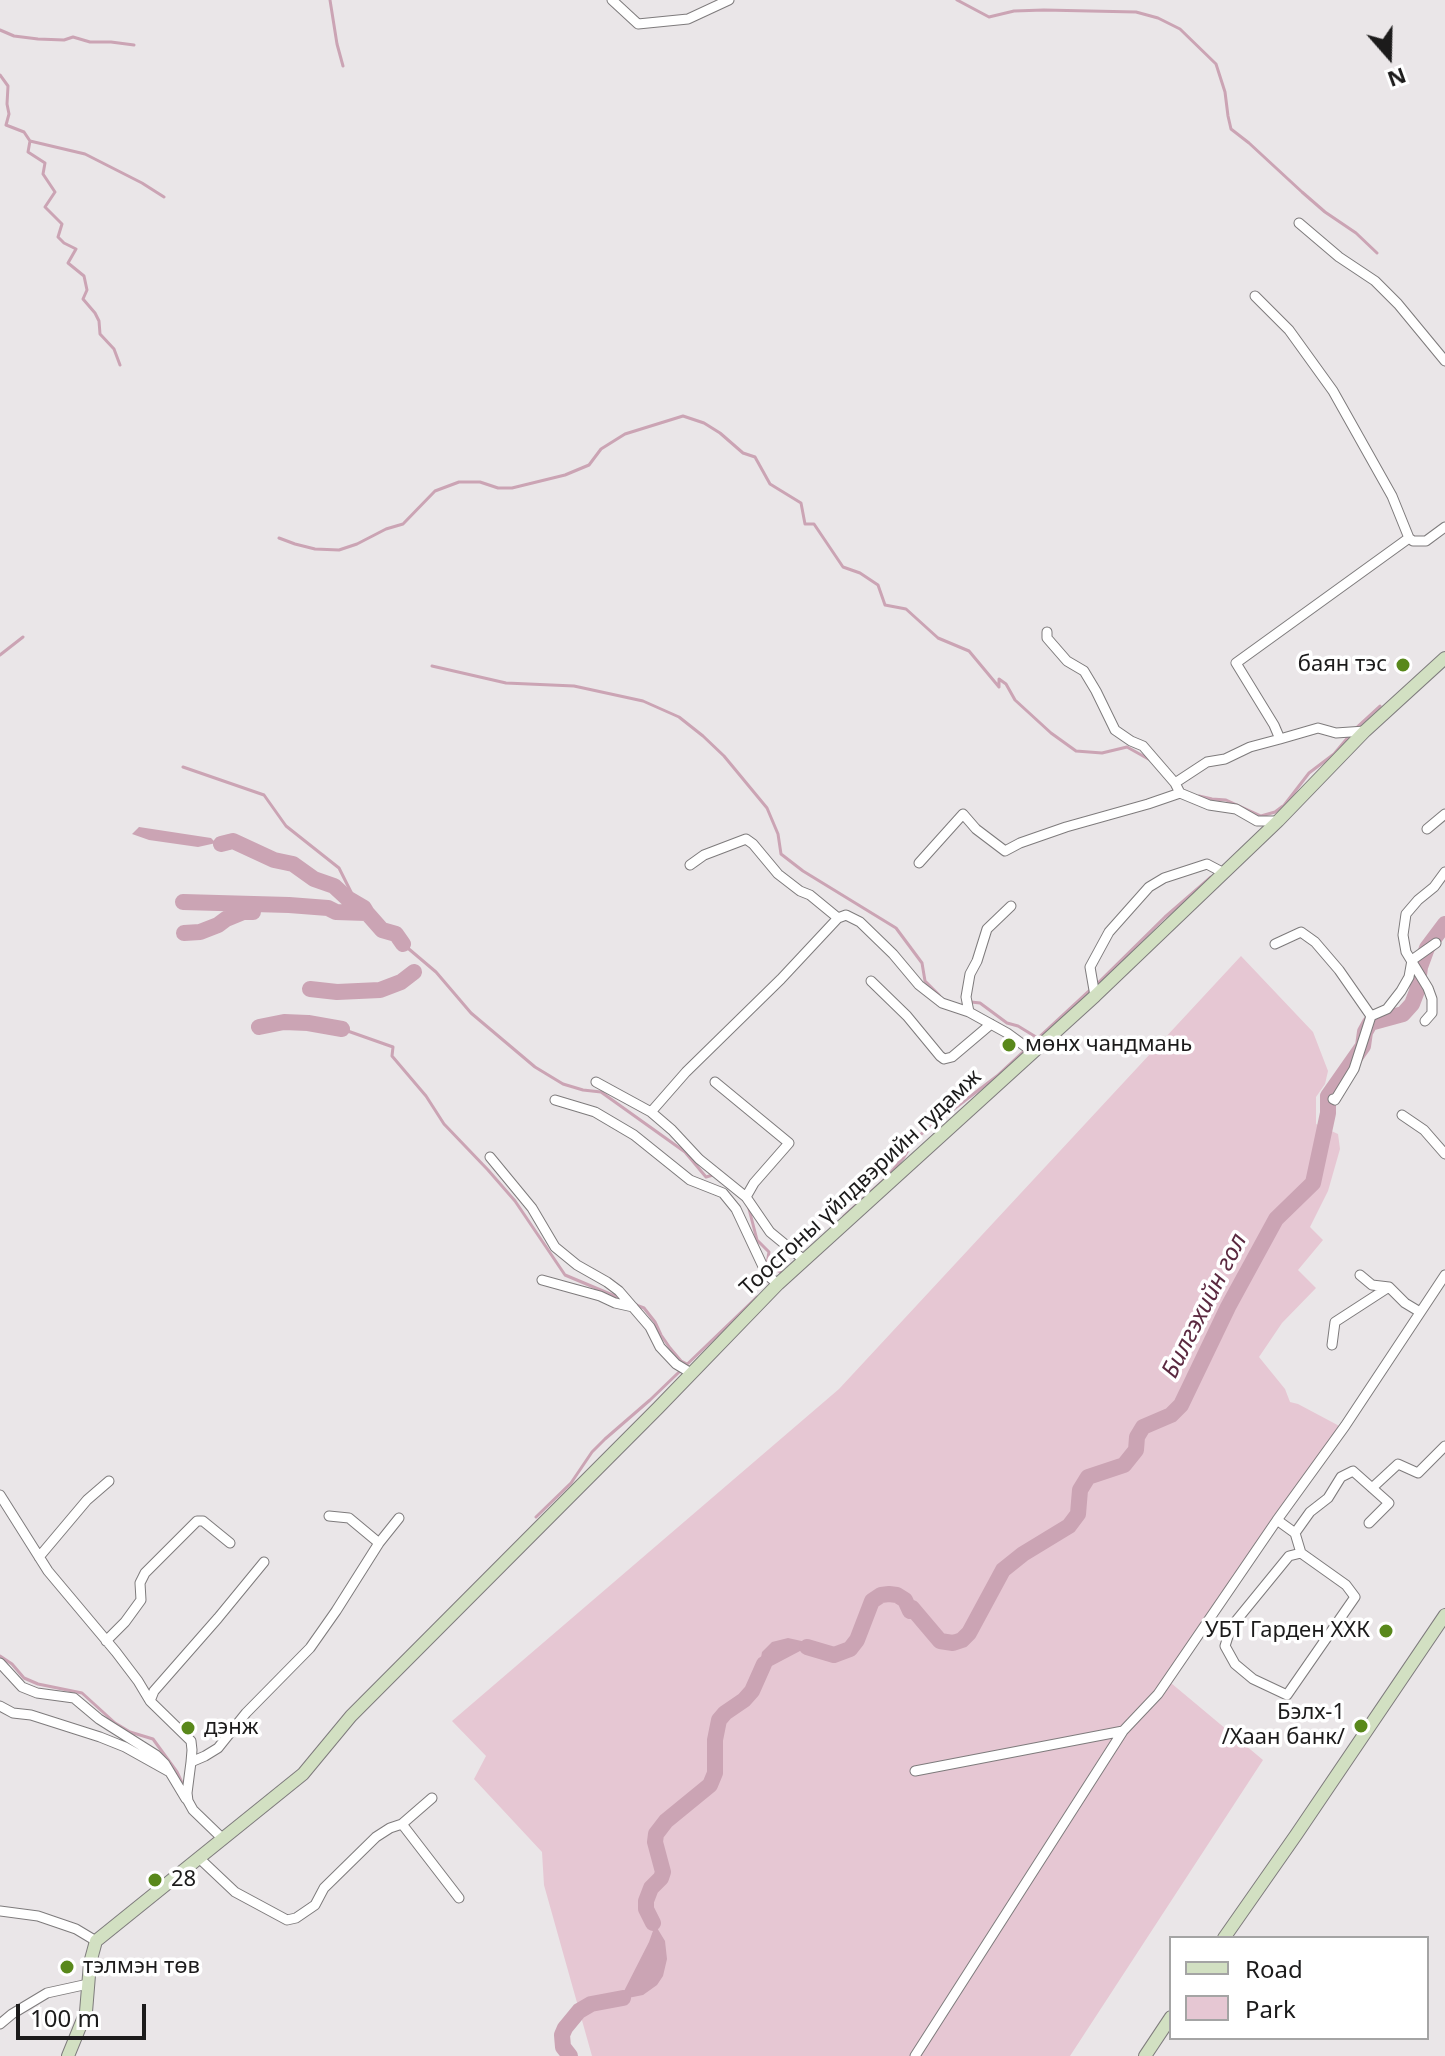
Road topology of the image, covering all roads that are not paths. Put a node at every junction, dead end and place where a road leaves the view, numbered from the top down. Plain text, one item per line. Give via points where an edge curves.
1 (612, 0) edge
2 (729, 0) edge
3 (1299, 223) dead end
4 (1255, 296) dead end
5 (1445, 361) edge
6 (1445, 527) edge
7 (1409, 538) junction
8 (1047, 632) dead end
9 (1445, 658) edge
10 (1365, 731) junction
11 (1280, 739) junction
12 (1178, 788) junction
13 (1445, 814) edge
14 (1278, 821) junction
15 (1427, 829) dead end
16 (919, 863) dead end
17 (690, 865) dead end
18 (1445, 872) edge
19 (1224, 873) junction
20 (1011, 906) dead end
21 (838, 918) junction
22 (1436, 943) dead end
23 (1275, 944) dead end
24 (1414, 963) junction
25 (871, 981) dead end
26 (1095, 996) junction
27 (969, 1012) junction
28 (1371, 1016) junction
29 (1425, 1021) dead end
30 (991, 1024) junction
31 (1033, 1052) junction
32 (596, 1082) dead end
33 (715, 1082) dead end
34 (1333, 1099) dead end
35 (555, 1100) dead end
36 (651, 1112) junction
37 (1402, 1115) dead end
38 (1445, 1154) edge
39 (490, 1157) dead end
40 (746, 1197) junction
41 (804, 1260) junction
42 (1360, 1275) dead end
43 (1445, 1275) edge
44 (542, 1280) dead end
45 (778, 1284) junction
46 (1389, 1287) junction
47 (633, 1307) junction
48 (1420, 1312) junction
49 (1332, 1345) dead end
50 (691, 1373) junction
51 (1445, 1446) edge
52 (109, 1481) dead end
53 (1372, 1488) junction
54 (0, 1497) edge
55 (329, 1516) dead end
56 (399, 1518) dead end
57 (1277, 1520) junction
58 (1369, 1523) dead end
59 (1295, 1533) junction
60 (230, 1543) dead end
61 (379, 1543) junction
62 (1301, 1553) junction
63 (39, 1557) junction
64 (264, 1562) dead end
65 (1445, 1615) edge
66 (1445, 1624) edge
67 (1429, 1637) junction
68 (106, 1641) junction
69 (0, 1663) edge
70 (150, 1701) junction
71 (0, 1706) edge
72 (1123, 1731) junction
73 (191, 1762) junction
74 (915, 1771) dead end
75 (171, 1772) junction
76 (432, 1798) dead end
77 (188, 1801) junction
78 (402, 1824) junction
79 (223, 1839) junction
80 (199, 1858) junction
81 (459, 1898) dead end
82 (0, 1911) edge
83 (1225, 1936) edge
84 (96, 1941) junction
85 (88, 1984) junction
86 (1169, 2020) edge
87 (0, 2024) edge
88 (68, 2056) edge
89 (915, 2056) edge
90 (1145, 2056) edge

1 - 2 street via 638,24 688,19
3 - 5 street via 1375,281
4 - 7 street via 1289,330 1333,391 1392,496
6 - 7 street via 1426,541
7 - 11 street via 1236,663
8 - 12 street via 1067,661 1084,671 1115,730 1143,746
9 - 10 main road, Тоосгоны үйлдвэрийн гудамж
10 - 11 street via 1318,728
10 - 14 main road, Тоосгоны үйлдвэрийн гудамж
11 - 12 street via 1207,762
12 - 14 street via 1257,821
12 - 16 street via 1148,804 1005,851 963,814
13 - 15 street
14 - 19 main road, Тоосгоны үйлдвэрийн гудамж
17 - 21 street via 746,839 778,874
18 - 24 street via 1406,914 1403,935
19 - 26 main road, Тоосгоны үйлдвэрийн гудамж
19 - 26 street via 1207,864 1149,887 1109,932 1090,967
20 - 27 street via 987,929 970,974
21 - 27 street via 853,917 919,985 942,1003
21 - 36 street
22 - 24 street
23 - 28 street via 1301,932 1315,942
24 - 28 street via 1395,1001
24 - 29 street via 1432,999 1432,1013
25 - 30 street via 944,1059
26 - 31 main road, Тоосгоны үйлдвэрийн гудамж
27 - 30 street
28 - 34 street via 1354,1069
30 - 31 street
31 - 41 main road, Тоосгоны үйлдвэрийн гудамж
32 - 36 street
33 - 40 street via 789,1143
35 - 45 street via 595,1112 690,1180 723,1193 767,1275
36 - 40 street
37 - 38 street
39 - 47 street via 532,1208 555,1247
40 - 41 street via 770,1232
41 - 45 main road, Тоосгоны үйлдвэрийн гудамж
42 - 46 street via 1372,1285
43 - 48 street
44 - 47 street
45 - 50 main road, Тоосгоны үйлдвэрийн гудамж
46 - 48 street
46 - 49 street via 1335,1322
47 - 50 street via 660,1347
48 - 57 street
50 - 79 main road, Тоосгоны үйлдвэрийн гудамж via 351,1716 303,1774
51 - 53 street via 1418,1473 1398,1464
52 - 63 street
53 - 58 street via 1389,1503
53 - 59 street via 1353,1471 1341,1477
54 - 63 street
55 - 61 street via 349,1518
56 - 61 street
57 - 59 street
57 - 72 street via 1158,1694
59 - 62 street
60 - 68 street via 197,1521 145,1573 141,1600
61 - 73 street via 310,1648 218,1748
62 - 62 street via 1355,1597 1287,1695 1253,1679 1235,1664 1225,1646 1231,1627 1289,1556
63 - 68 street
64 - 70 street
65 - 67 main road
66 - 67 street
67 - 83 main road
68 - 70 street
69 - 75 street via 22,1687 74,1698 156,1755
70 - 73 street via 191,1741
71 - 75 street via 100,1737
72 - 74 street
72 - 89 street
73 - 77 street
75 - 77 street
76 - 78 street
77 - 79 street
78 - 80 street via 376,1837 324,1888 315,1905 287,1920 235,1892
78 - 81 street
79 - 80 main road, Тоосгоны үйлдвэрийн гудамж
80 - 84 main road, Тоосгоны үйлдвэрийн гудамж
82 - 84 street via 38,1916
84 - 85 main road
85 - 87 street via 47,1993
85 - 88 main road via 86,2012
86 - 90 main road

